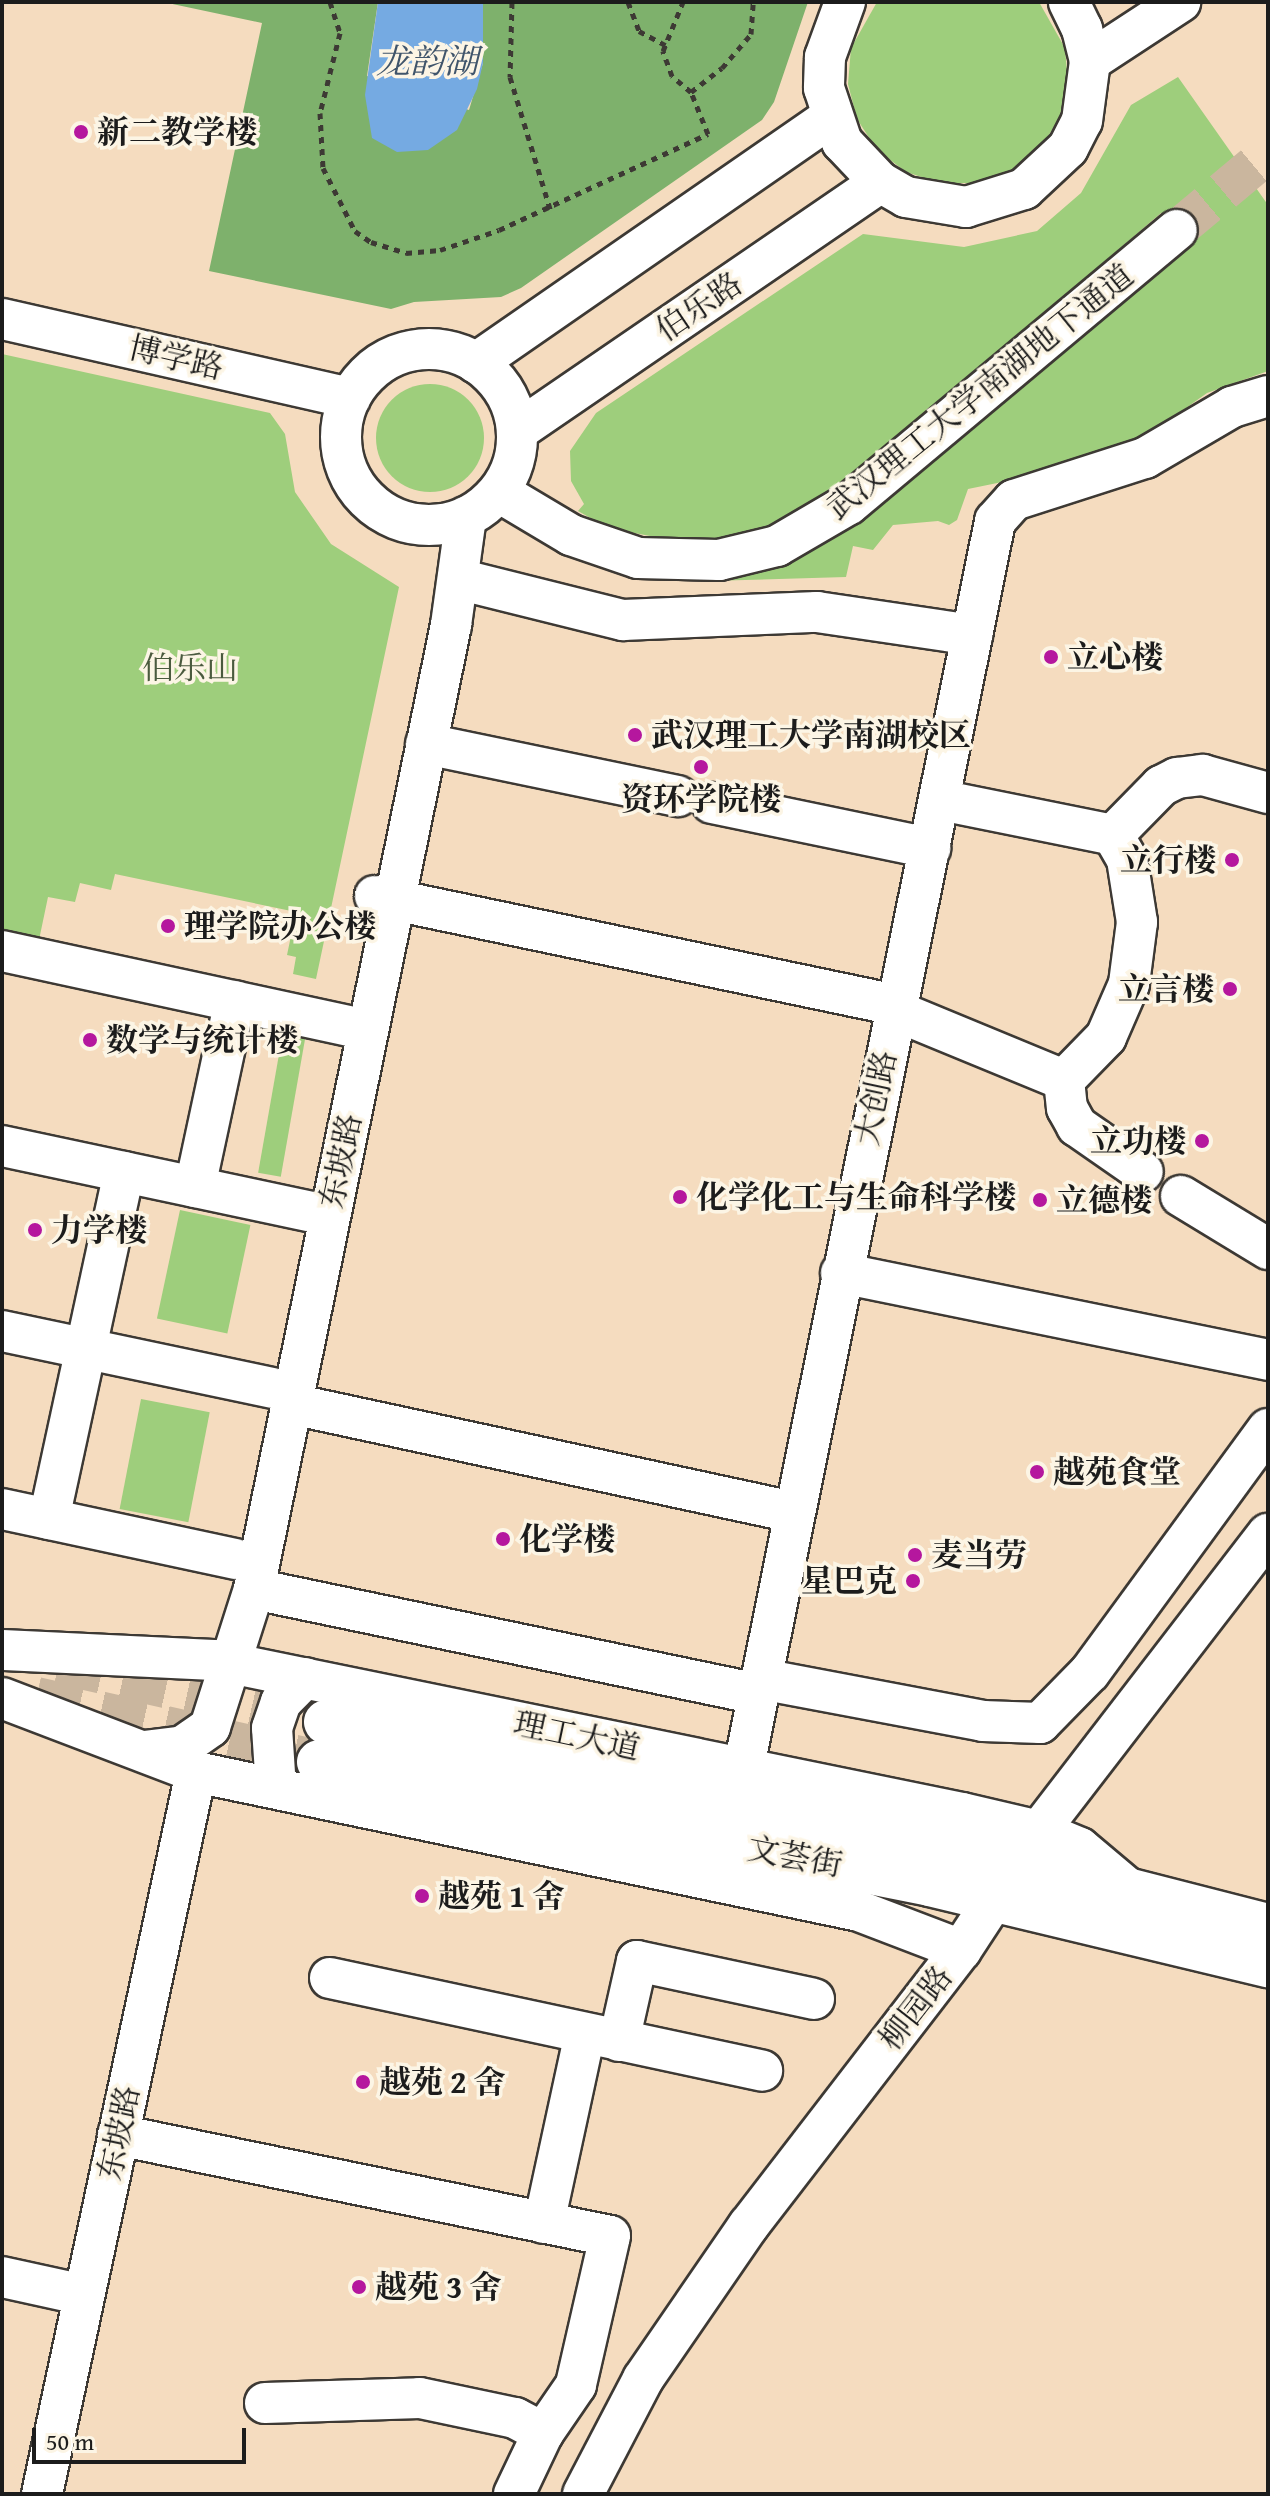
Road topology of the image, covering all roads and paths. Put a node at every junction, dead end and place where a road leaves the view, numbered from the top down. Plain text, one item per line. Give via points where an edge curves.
1 (330, 2) edge
2 (512, 2) edge
3 (628, 2) edge
4 (683, 2) edge
5 (753, 2) edge
6 (845, 2) edge
7 (1069, 2) edge
8 (1180, 2) edge
9 (665, 45) junction
10 (1090, 61) junction
11 (691, 92) junction
12 (831, 117) junction
13 (880, 182) junction
14 (550, 209) junction
15 (1177, 230) tunnel mouth
16 (2, 319) edge
17 (476, 363) junction
18 (1268, 396) edge
19 (350, 398) junction
20 (517, 431) junction
21 (499, 492) junction
22 (456, 520) junction
23 (458, 579) junction
24 (972, 635) junction
25 (426, 744) junction
26 (1268, 793) edge
27 (940, 800) junction
28 (1113, 835) junction
29 (930, 848) junction
30 (385, 898) junction
31 (2, 951) edge
32 (235, 1001) junction
33 (895, 1008) junction
34 (349, 1026) junction
35 (1064, 1080) junction
36 (2, 1146) edge
37 (124, 1172) junction
38 (1143, 1172) dead end
39 (195, 1187) junction
40 (1181, 1196) dead end
41 (309, 1211) junction
42 (1268, 1249) edge
43 (841, 1273) junction
44 (2, 1331) edge
45 (86, 1349) junction
46 (1268, 1360) edge
47 (282, 1396) junction
48 (1268, 1429) edge
49 (2, 1509) edge
50 (793, 1512) junction
51 (49, 1519) junction
52 (1268, 1534) edge
53 (245, 1574) junction
54 (2, 1650) edge
55 (224, 1661) junction
56 (305, 1678) junction
57 (759, 1686) junction
58 (2, 1698) edge
59 (144, 1751) junction
60 (743, 1771) junction
61 (196, 1772) junction
62 (276, 1788) junction
63 (1028, 1846) junction
64 (995, 1899) junction
65 (1268, 1926) edge
66 (961, 1950) junction
67 (1268, 1965) edge
68 (330, 1978) dead end
69 (814, 1999) dead end
70 (602, 2037) junction
71 (762, 2071) dead end
72 (118, 2135) junction
73 (544, 2223) junction
74 (2, 2277) edge
75 (84, 2295) junction
76 (265, 2403) dead end
77 (543, 2433) junction
78 (42, 2494) edge
79 (514, 2494) edge
80 (583, 2494) edge

1 - 14 path via 340,33 320,113 320,146 330,187 355,231 390,250 424,253
2 - 14 path via 510,77
3 - 9 path via 639,31
4 - 9 path
5 - 11 path via 751,34 722,68
6 - 12 street via 825,57
7 - 10 street
8 - 10 street
9 - 11 path via 672,76
10 - 13 street via 1085,106 1068,148 1024,189 966,207 936,205
11 - 14 path via 708,134
12 - 13 street via 842,142
12 - 17 street
13 - 20 street, 伯乐路
15 - 21 street, 武汉理工大学南湖地下通道 via 849,504 777,546 719,560 638,558 571,535
16 - 19 street, 博学路
17 - 19 street via 442,351 406,353 373,370
17 - 20 street via 500,385
18 - 24 street, 大创路 via 1232,407 1145,458 1014,500 995,521
19 - 22 street via 342,450 365,497 411,524
20 - 21 street via 514,463
21 - 22 street
22 - 23 street, 东坡路
22 - 30 street, 东坡路 via 432,624
23 - 24 street via 623,620 817,612
23 - 25 street, 东坡路
24 - 27 street, 大创路
25 - 29 street
25 - 30 street, 东坡路
26 - 28 street via 1203,775 1177,778 1161,786
27 - 28 street
27 - 29 street, 大创路
28 - 35 street via 1127,859 1137,900 1131,974 1106,1037
29 - 33 street, 大创路
30 - 33 street
30 - 34 street, 东坡路
30 - 47 street, 东坡路
31 - 32 street
32 - 34 street
32 - 39 street
33 - 35 street
33 - 43 street, 大创路
34 - 41 street, 东坡路
35 - 38 street via 1067,1108 1077,1126
36 - 37 street
37 - 39 street
37 - 45 street
39 - 41 street
40 - 42 street
41 - 47 street, 东坡路
43 - 46 street
43 - 50 street, 大创路
44 - 45 street
45 - 47 street
45 - 51 street
47 - 50 street
47 - 53 street, 东坡路
48 - 57 street via 1090,1672 1040,1723 983,1721
49 - 51 street
50 - 57 street, 大创路
51 - 53 street
52 - 63 street, 柳园路
53 - 55 street, 东坡路
53 - 57 street
54 - 55 street, 理工大道
55 - 56 street, 理工大道
55 - 59 street, 东坡路 via 217,1712 203,1735 183,1746
56 - 60 street, 理工大道
56 - 62 street via 281,1702 272,1728
57 - 60 street, 大创路
58 - 59 street
59 - 61 street
60 - 63 street, 理工大道
61 - 62 street
61 - 72 street, 东坡路
62 - 66 street via 859,1911
63 - 64 street, 柳园路
63 - 64 main road, 文荟街 via 322,1742
63 - 65 main road, 文荟街 via 1132,1892
64 - 66 street, 柳园路
64 - 67 main road, 文荟街
66 - 80 street, 柳园路 via 749,2225 643,2379
68 - 70 street
69 - 70 street via 637,1961
70 - 71 street
70 - 73 street
72 - 73 street
72 - 75 street, 东坡路
73 - 77 street via 610,2236 576,2385
74 - 75 street
75 - 78 street, 东坡路
76 - 77 street via 420,2398 515,2418
77 - 79 street

